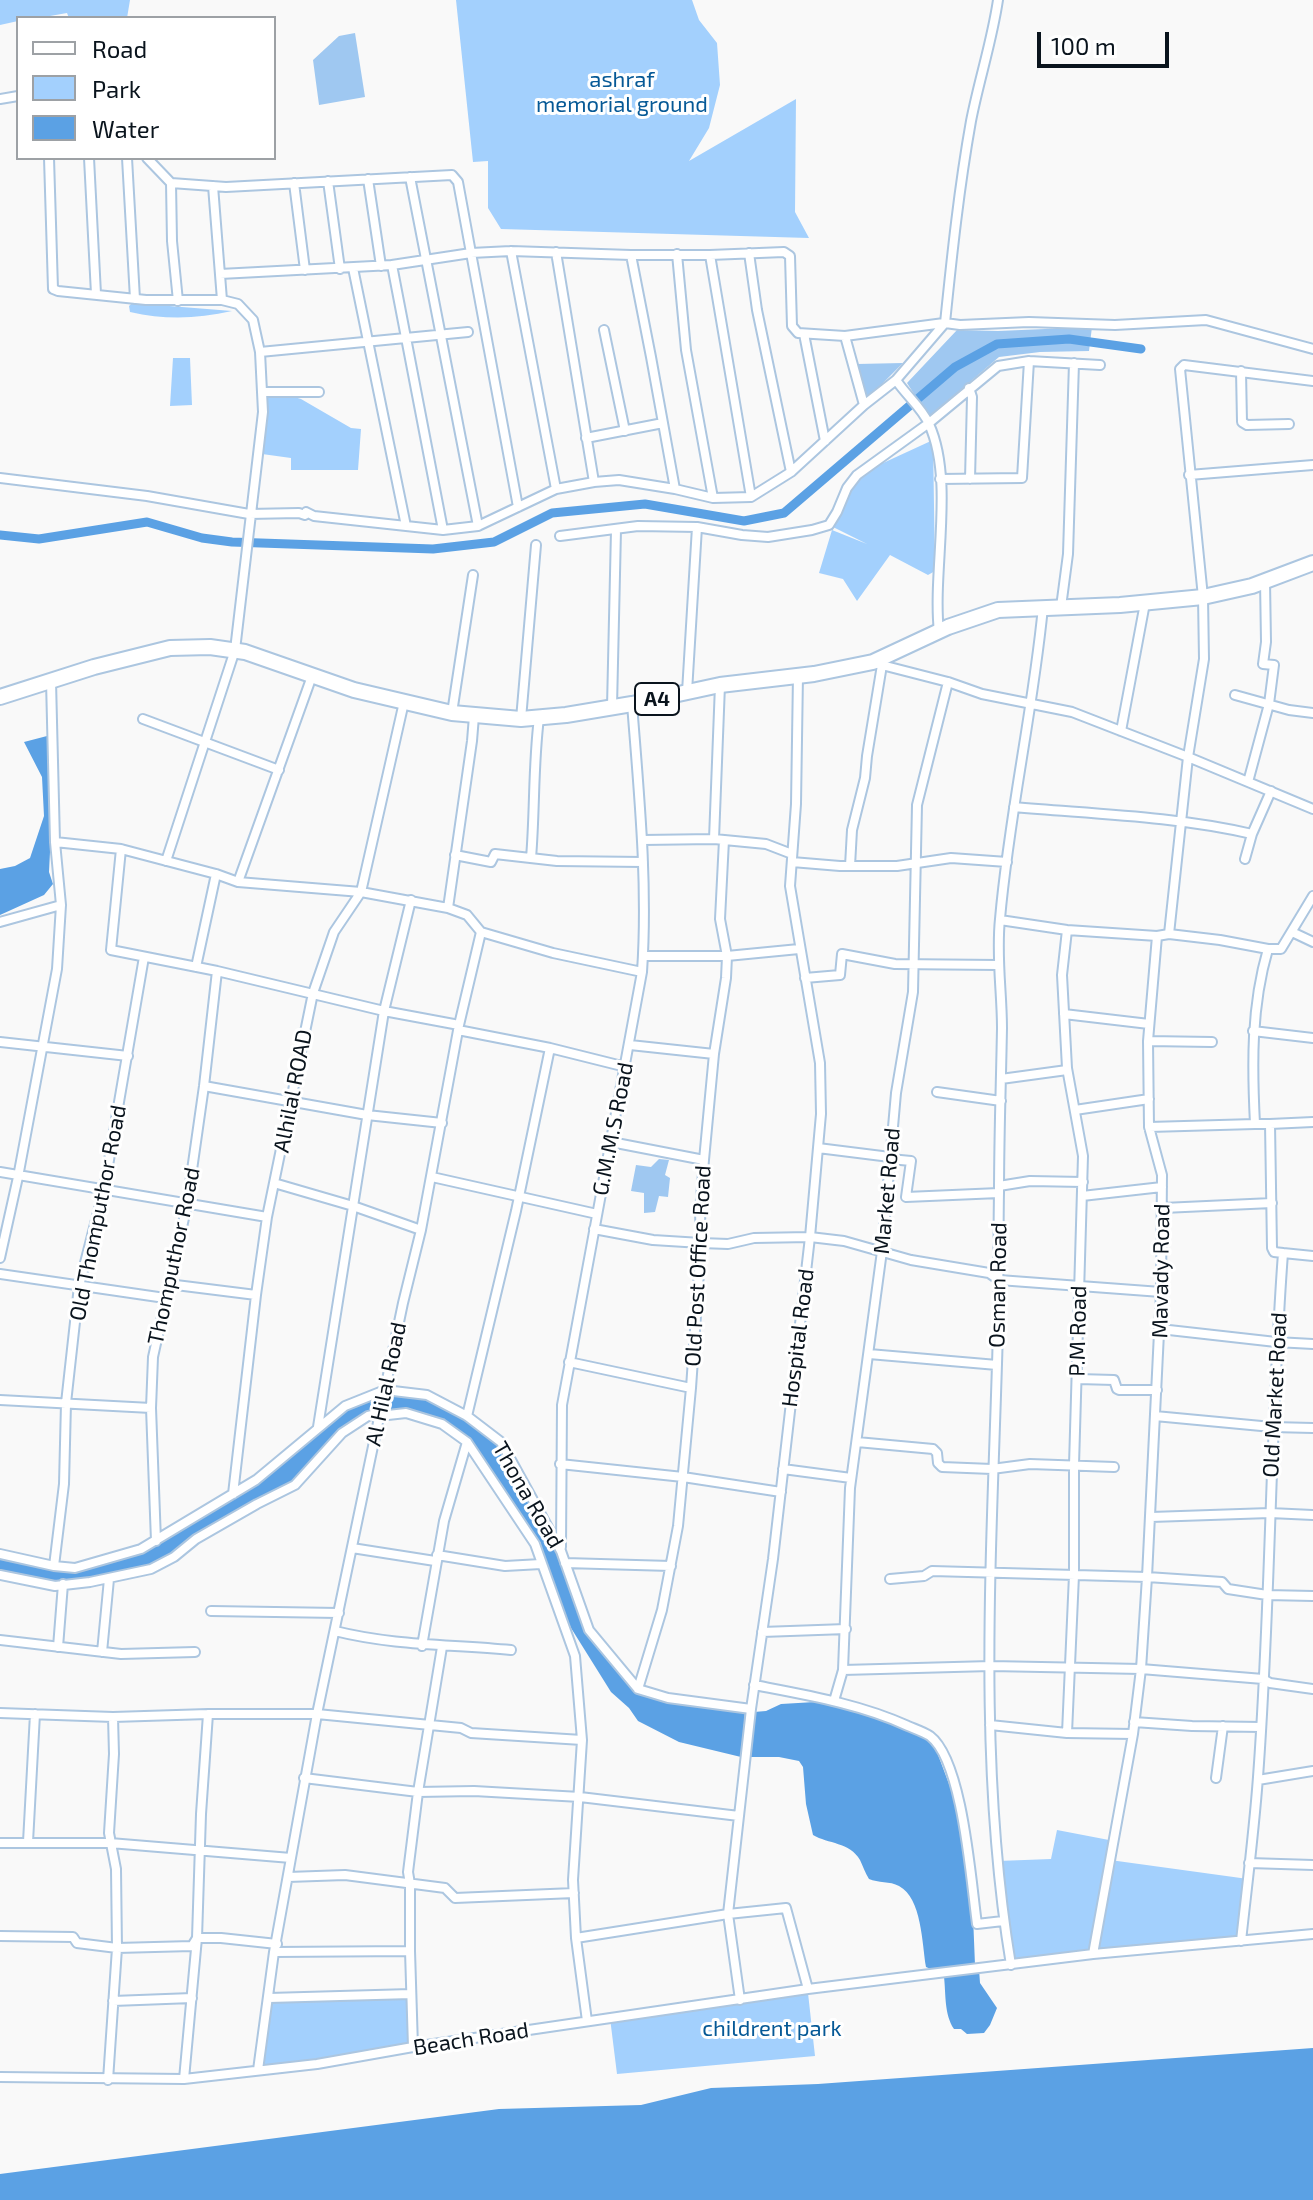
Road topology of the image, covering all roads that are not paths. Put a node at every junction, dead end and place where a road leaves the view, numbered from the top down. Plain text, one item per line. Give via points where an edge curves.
1 (998, 0) edge
2 (49, 160) edge
3 (89, 160) edge
4 (127, 160) edge
5 (149, 160) edge
6 (410, 177) junction
7 (368, 179) junction
8 (328, 181) junction
9 (171, 183) junction
10 (294, 183) junction
11 (213, 186) junction
12 (511, 251) junction
13 (556, 252) junction
14 (471, 253) junction
15 (749, 253) junction
16 (677, 254) junction
17 (631, 255) junction
18 (710, 255) junction
19 (427, 261) junction
20 (392, 265) junction
21 (381, 266) junction
22 (353, 268) junction
23 (340, 269) junction
24 (305, 270) junction
25 (220, 274) junction
26 (96, 294) junction
27 (135, 299) junction
28 (222, 300) junction
29 (178, 301) junction
30 (945, 323) junction
31 (604, 330) dead end
32 (468, 332) dead end
33 (804, 334) junction
34 (441, 336) junction
35 (845, 336) junction
36 (406, 339) junction
37 (369, 342) junction
38 (1313, 349) edge
39 (260, 352) junction
40 (1029, 361) junction
41 (1074, 363) junction
42 (1100, 365) dead end
43 (1241, 371) junction
44 (1313, 381) edge
45 (898, 383) junction
46 (969, 388) junction
47 (262, 392) junction
48 (319, 392) dead end
49 (864, 405) junction
50 (927, 421) junction
51 (663, 423) junction
52 (1289, 424) dead end
53 (625, 431) junction
54 (586, 438) junction
55 (825, 441) junction
56 (1313, 465) edge
57 (791, 472) junction
58 (1189, 475) junction
59 (0, 478) edge
60 (940, 479) junction
61 (970, 479) junction
62 (594, 482) junction
63 (556, 489) junction
64 (675, 489) junction
65 (751, 497) junction
66 (713, 498) junction
67 (518, 507) junction
68 (250, 516) junction
69 (406, 526) junction
70 (478, 526) junction
71 (697, 527) junction
72 (443, 530) junction
73 (616, 530) junction
74 (560, 536) dead end
75 (536, 545) dead end
76 (1313, 563) edge
77 (473, 575) dead end
78 (1265, 581) junction
79 (1203, 597) junction
80 (1145, 603) junction
81 (1043, 607) junction
82 (1061, 607) junction
83 (939, 632) junction
84 (235, 650) junction
85 (878, 664) junction
86 (798, 675) junction
87 (312, 676) junction
88 (51, 680) junction
89 (948, 682) junction
90 (720, 685) junction
91 (687, 692) junction
92 (1235, 695) dead end
93 (0, 697) edge
94 (404, 702) junction
95 (1030, 703) junction
96 (632, 704) junction
97 (1269, 704) junction
98 (612, 707) junction
99 (452, 713) junction
100 (1313, 713) edge
101 (474, 716) junction
102 (539, 718) junction
103 (143, 719) dead end
104 (521, 719) junction
105 (1121, 731) junction
106 (205, 743) junction
107 (1188, 757) junction
108 (279, 770) junction
109 (1248, 782) junction
110 (1271, 791) junction
111 (1014, 807) junction
112 (1313, 809) edge
113 (1181, 822) junction
114 (1252, 834) junction
115 (643, 840) junction
116 (719, 840) junction
117 (55, 842) junction
118 (121, 849) junction
119 (455, 855) junction
120 (531, 858) junction
121 (792, 858) junction
122 (1245, 859) dead end
123 (166, 861) junction
124 (643, 862) junction
125 (1007, 862) junction
126 (916, 864) junction
127 (850, 866) junction
128 (216, 874) junction
129 (238, 882) junction
130 (361, 892) junction
131 (1313, 896) edge
132 (411, 900) junction
133 (61, 905) junction
134 (448, 908) junction
135 (1000, 920) junction
136 (0, 922) edge
137 (1067, 930) junction
138 (481, 932) junction
139 (1292, 932) junction
140 (1169, 934) junction
141 (1157, 936) junction
142 (1313, 942) edge
143 (799, 949) junction
144 (1268, 949) junction
145 (643, 956) junction
146 (727, 956) junction
147 (144, 957) junction
148 (914, 963) junction
149 (998, 965) junction
150 (196, 967) junction
151 (217, 971) junction
152 (642, 972) junction
153 (805, 978) junction
154 (313, 993) junction
155 (384, 1011) junction
156 (1064, 1014) junction
157 (1149, 1024) junction
158 (458, 1028) junction
159 (1253, 1031) junction
160 (1313, 1038) edge
161 (1148, 1041) junction
162 (0, 1042) edge
163 (1212, 1042) dead end
164 (630, 1045) junction
165 (43, 1048) junction
166 (550, 1048) junction
167 (714, 1054) junction
168 (128, 1056) junction
169 (626, 1067) junction
170 (1067, 1070) junction
171 (1001, 1079) junction
172 (204, 1086) junction
173 (937, 1092) dead end
174 (1149, 1099) junction
175 (1001, 1101) junction
176 (291, 1102) junction
177 (1075, 1110) junction
178 (367, 1115) junction
179 (1313, 1122) edge
180 (442, 1123) junction
181 (1255, 1124) junction
182 (1270, 1124) junction
183 (1149, 1127) junction
184 (611, 1142) junction
185 (818, 1148) junction
186 (890, 1158) junction
187 (704, 1160) junction
188 (0, 1172) edge
189 (18, 1177) junction
190 (432, 1177) junction
191 (1083, 1182) junction
192 (274, 1183) junction
193 (1162, 1187) junction
194 (104, 1189) junction
195 (999, 1190) junction
196 (520, 1195) junction
197 (1082, 1196) junction
198 (1272, 1203) junction
199 (187, 1205) junction
200 (353, 1206) junction
201 (1163, 1208) junction
202 (597, 1214) junction
203 (267, 1217) junction
204 (594, 1229) junction
205 (421, 1230) junction
206 (810, 1237) junction
207 (701, 1243) junction
208 (882, 1251) junction
209 (1283, 1253) junction
210 (1313, 1256) edge
211 (0, 1258) edge
212 (0, 1274) edge
213 (999, 1280) junction
214 (168, 1284) junction
215 (79, 1286) junction
216 (1078, 1287) junction
217 (1161, 1292) junction
218 (256, 1295) junction
219 (165, 1298) junction
220 (1160, 1329) junction
221 (1276, 1342) junction
222 (1313, 1344) edge
223 (869, 1354) junction
224 (569, 1362) junction
225 (997, 1365) junction
226 (1078, 1379) junction
227 (691, 1388) junction
228 (385, 1390) junction
229 (1157, 1390) junction
230 (0, 1400) edge
231 (66, 1403) junction
232 (151, 1408) junction
233 (380, 1415) junction
234 (467, 1416) junction
235 (1155, 1416) junction
236 (1272, 1427) junction
237 (318, 1428) junction
238 (1313, 1428) edge
239 (467, 1442) junction
240 (857, 1442) junction
241 (560, 1464) junction
242 (1074, 1465) junction
243 (1114, 1467) dead end
244 (783, 1469) junction
245 (992, 1469) junction
246 (683, 1477) junction
247 (851, 1478) junction
248 (781, 1492) junction
249 (233, 1494) junction
250 (1270, 1513) junction
251 (1313, 1515) edge
252 (1151, 1517) junction
253 (156, 1541) junction
254 (352, 1548) junction
255 (561, 1551) junction
256 (0, 1554) edge
257 (436, 1558) junction
258 (565, 1563) junction
259 (541, 1564) junction
260 (54, 1566) junction
261 (671, 1566) junction
262 (991, 1572) junction
263 (0, 1575) edge
264 (1074, 1575) junction
265 (1147, 1577) junction
266 (109, 1579) junction
267 (890, 1579) dead end
268 (63, 1584) junction
269 (1267, 1595) junction
270 (1313, 1596) edge
271 (211, 1611) dead end
272 (339, 1613) junction
273 (846, 1629) junction
274 (335, 1631) junction
275 (762, 1632) junction
276 (0, 1640) edge
277 (422, 1646) junction
278 (58, 1647) junction
279 (442, 1647) junction
280 (511, 1650) dead end
281 (102, 1652) junction
282 (195, 1652) dead end
283 (991, 1666) junction
284 (1070, 1669) junction
285 (1141, 1669) junction
286 (843, 1670) junction
287 (1263, 1679) junction
288 (754, 1685) junction
289 (638, 1689) junction
290 (1313, 1689) edge
291 (834, 1701) junction
292 (751, 1709) junction
293 (0, 1713) edge
294 (35, 1714) junction
295 (208, 1714) junction
296 (317, 1714) junction
297 (113, 1717) junction
298 (1134, 1722) junction
299 (429, 1725) junction
300 (990, 1725) junction
301 (1223, 1726) junction
302 (1261, 1727) junction
303 (1067, 1733) junction
304 (1133, 1734) junction
305 (582, 1740) junction
306 (1313, 1771) edge
307 (304, 1778) junction
308 (1216, 1778) dead end
309 (1258, 1780) junction
310 (418, 1792) junction
311 (580, 1797) junction
312 (739, 1816) junction
313 (28, 1842) junction
314 (0, 1843) edge
315 (110, 1843) junction
316 (201, 1851) junction
317 (291, 1858) junction
318 (1249, 1863) junction
319 (1313, 1865) edge
320 (288, 1877) junction
321 (410, 1884) junction
322 (574, 1893) junction
323 (728, 1914) junction
324 (1003, 1921) junction
325 (1313, 1934) edge
326 (0, 1936) edge
327 (197, 1938) junction
328 (576, 1938) junction
329 (1241, 1941) junction
330 (117, 1948) junction
331 (276, 1948) junction
332 (410, 1951) junction
333 (1093, 1954) junction
334 (1011, 1965) junction
335 (808, 1989) junction
336 (411, 1994) junction
337 (192, 1998) junction
338 (269, 1998) junction
339 (740, 2000) junction
340 (113, 2001) junction
341 (587, 2021) junction
342 (413, 2047) junction
343 (258, 2070) junction
344 (0, 2077) edge
345 (184, 2079) junction
346 (108, 2080) junction

1 - 30 street via 971,119
2 - 26 street via 53,289
3 - 26 street
4 - 27 street
5 - 9 street
6 - 7 street
6 - 14 street via 452,175 458,182
6 - 19 street
7 - 8 street
7 - 21 street
8 - 10 street
8 - 23 street
9 - 11 street
9 - 29 street
10 - 11 street
10 - 24 street
11 - 25 street
12 - 13 street
12 - 14 street
12 - 63 street
13 - 17 street
13 - 54 street
14 - 19 street
14 - 67 street
15 - 18 street
15 - 33 street via 790,256 792,326
15 - 57 street
16 - 17 street
16 - 18 street
16 - 66 street via 686,350
17 - 51 street
18 - 65 street
19 - 20 street
19 - 34 street
20 - 21 street
20 - 36 street
21 - 22 street
22 - 23 street
22 - 37 street
23 - 24 street
24 - 25 street
25 - 28 street
26 - 27 street
27 - 29 street
28 - 29 street
28 - 39 street via 238,304 253,320
30 - 35 street
30 - 38 street via 1206,320
30 - 45 street
31 - 53 street
32 - 34 street
33 - 35 street
33 - 55 street
34 - 36 street
34 - 70 street
35 - 49 street
36 - 37 street
36 - 72 street
37 - 39 street
37 - 69 street
39 - 47 street
40 - 41 street
40 - 46 street via 998,366
40 - 61 street via 1022,478
41 - 42 street
41 - 82 street via 1068,554
43 - 44 street
43 - 52 street via 1242,422
43 - 58 street via 1181,366
45 - 49 street
45 - 50 street
46 - 50 street
46 - 61 street
47 - 48 street
47 - 68 street
49 - 55 street
50 - 60 street
50 - 71 street via 857,475 829,525 768,537
51 - 53 street
51 - 64 street
53 - 54 street
54 - 62 street
55 - 57 street
56 - 58 street
57 - 65 street
58 - 79 street
59 - 68 street via 147,496
60 - 61 street
60 - 83 street
62 - 63 street
62 - 64 street via 619,480
63 - 67 street
64 - 66 street
65 - 66 street
67 - 70 street
68 - 69 street via 306,512
68 - 84 street
69 - 72 street
70 - 72 street
71 - 73 street
71 - 91 street
73 - 74 street
73 - 98 street
75 - 104 street
76 - 78 highway, A4
77 - 99 street
78 - 79 highway, A4
78 - 97 street via 1263,664 1274,665
79 - 80 highway, A4
79 - 107 street via 1204,659
80 - 82 highway, A4
80 - 105 street
81 - 82 highway, A4
81 - 83 highway, A4 via 998,610
81 - 95 street, Osman Road
83 - 85 highway, A4
84 - 87 highway, A4
84 - 88 highway, A4 via 170,648
84 - 106 street
85 - 86 highway, A4
85 - 89 street
85 - 127 street
86 - 90 highway, A4
86 - 121 street, Hospital Road
87 - 94 highway, A4
87 - 108 street
88 - 93 highway, A4
88 - 117 street
89 - 95 street
89 - 126 street, Market Road via 917,805
90 - 91 highway, A4
90 - 116 street, Old Post Office Road
91 - 96 highway, A4
92 - 97 street
94 - 99 highway, A4
94 - 130 street, Alhilal ROAD
95 - 105 street
95 - 111 street, Osman Road
96 - 98 highway, A4
96 - 115 street, G.M.M.S Road
97 - 100 street
97 - 109 street
98 - 102 highway, A4
99 - 101 highway, A4
101 - 104 highway, A4
101 - 119 street
102 - 104 highway, A4
102 - 120 street
103 - 106 street
105 - 107 street
106 - 108 street
106 - 123 street
107 - 109 street
107 - 113 street
108 - 129 street
109 - 110 street
110 - 112 street
110 - 114 street
111 - 113 street
111 - 125 street, Osman Road
113 - 114 street
113 - 140 street
114 - 122 street
115 - 116 street
115 - 124 street, G.M.M.S Road
116 - 121 street via 766,844
116 - 146 street, Old Post Office Road via 720,919
117 - 118 street
117 - 133 street
118 - 123 street
118 - 147 street via 111,950
119 - 120 street via 491,862 495,854
119 - 134 street
120 - 124 street
121 - 127 street
121 - 143 street, Hospital Road via 790,886
123 - 128 street
124 - 145 street, G.M.M.S Road
125 - 126 street via 951,858
125 - 135 street, Osman Road
126 - 127 street
126 - 148 street, Market Road
128 - 129 street
128 - 150 street
129 - 130 street
130 - 132 street
130 - 154 street, Alhilal ROAD via 334,932
131 - 139 street
132 - 134 street
132 - 155 street
133 - 136 street
133 - 165 street via 57,969
134 - 138 street via 467,915
135 - 137 street
135 - 149 street, Osman Road
137 - 141 street
137 - 156 street, P.M Road
138 - 152 street
138 - 158 street, Al Hilal Road
139 - 142 street
139 - 144 street via 1281,949
140 - 141 street
140 - 144 street
141 - 157 street, Mavady Road
143 - 146 street
143 - 153 street, Hospital Road
144 - 159 street
145 - 146 street
145 - 152 street, G.M.M.S Road
146 - 167 street, Old Post Office Road
147 - 150 street
147 - 168 street, Old Thomputhor Road
148 - 149 street
148 - 153 street via 842,954 840,975
148 - 186 street, Market Road
149 - 171 street, Osman Road
150 - 151 street
151 - 154 street
151 - 172 street, Thomputhor Road
152 - 164 street, G.M.M.S Road
153 - 185 street, Hospital Road via 820,1063
154 - 155 street
154 - 176 street, Alhilal ROAD
155 - 158 street
155 - 178 street
156 - 157 street
156 - 170 street, P.M Road
157 - 161 street, Mavady Road
158 - 166 street
158 - 180 street, Al Hilal Road
159 - 160 street
159 - 181 street
161 - 163 street
161 - 174 street, Mavady Road
162 - 165 street
164 - 167 street
164 - 169 street, G.M.M.S Road
165 - 168 street
165 - 189 street
166 - 169 street
166 - 196 street
167 - 187 street, Old Post Office Road
168 - 194 street, Old Thomputhor Road
169 - 184 street, G.M.M.S Road
170 - 171 street
170 - 177 street, P.M Road
171 - 175 street, Osman Road
172 - 176 street
172 - 199 street, Thomputhor Road
173 - 175 street
174 - 177 street
174 - 183 street, Mavady Road
175 - 195 street, Osman Road
176 - 178 street
176 - 192 street, Alhilal ROAD
177 - 191 street, P.M Road
178 - 180 street
178 - 200 street
179 - 182 street
180 - 190 street, Al Hilal Road
181 - 182 street
181 - 183 street
182 - 198 street, Old Market Road
183 - 193 street, Mavady Road
184 - 187 street
184 - 202 street, G.M.M.S Road
185 - 186 street
185 - 206 street, Hospital Road
186 - 195 street via 911,1161 906,1197
186 - 208 street, Market Road
187 - 207 street, Old Post Office Road
188 - 189 street
189 - 194 street
189 - 211 street
190 - 196 street
190 - 205 street, Al Hilal Road
191 - 195 street via 1030,1181
191 - 197 street, P.M Road
192 - 200 street
192 - 203 street, Alhilal ROAD
193 - 197 street
193 - 201 street, Mavady Road
194 - 199 street
194 - 215 street, Old Thomputhor Road
195 - 213 street, Osman Road
196 - 202 street
196 - 234 street
197 - 216 street, P.M Road
198 - 201 street
198 - 209 street, Old Market Road via 1272,1248
199 - 203 street
199 - 214 street, Thomputhor Road
200 - 205 street
200 - 237 street
201 - 217 street, Mavady Road
202 - 204 street, G.M.M.S Road
203 - 218 street, Alhilal ROAD
204 - 207 street
204 - 224 street, G.M.M.S Road
205 - 228 street, Al Hilal Road
206 - 207 street
206 - 208 street
206 - 244 street, Hospital Road
207 - 227 street, Old Post Office Road
208 - 213 street via 989,1273
208 - 223 street, Market Road
209 - 210 street
209 - 221 street, Old Market Road
212 - 215 street
213 - 216 street
213 - 225 street, Osman Road
214 - 218 street
214 - 219 street, Thomputhor Road
215 - 219 street
215 - 231 street, Old Thomputhor Road
216 - 217 street
216 - 226 street, P.M Road
217 - 220 street, Mavady Road
218 - 249 street, Alhilal ROAD
219 - 232 street, Thomputhor Road via 153,1357
220 - 221 street
220 - 229 street, Mavady Road
221 - 222 street
221 - 236 street, Old Market Road
223 - 225 street
223 - 240 street, Market Road
224 - 227 street
224 - 241 street, G.M.M.S Road
225 - 245 street, Osman Road
226 - 229 street via 1114,1380 1119,1390
226 - 242 street, P.M Road
227 - 246 street, Old Post Office Road
228 - 233 street, Al Hilal Road
228 - 234 street, Thona Road via 427,1395
228 - 237 street, Thona Road via 345,1406
229 - 235 street, Mavady Road
230 - 231 street
231 - 232 street
231 - 260 street, Old Thomputhor Road
232 - 253 street, Thomputhor Road
233 - 239 street via 406,1413 442,1424
233 - 254 street, Al Hilal Road
233 - 266 street via 368,1416 342,1433 295,1485 151,1569
234 - 255 street, Thona Road via 501,1442
235 - 236 street
235 - 252 street, Mavady Road
236 - 238 street
236 - 250 street, Old Market Road
237 - 249 street, Thona Road
239 - 257 street
239 - 259 street via 535,1544
240 - 245 street via 933,1449 942,1467
240 - 247 street, Market Road
241 - 246 street
241 - 255 street, G.M.M.S Road
242 - 243 street
242 - 245 street
242 - 264 street, P.M Road
244 - 247 street
244 - 248 street, Hospital Road
245 - 262 street, Osman Road
246 - 248 street
246 - 261 street, Old Post Office Road
247 - 273 street, Market Road
248 - 275 street, Hospital Road
249 - 253 street, Thona Road
250 - 251 street
250 - 252 street
250 - 269 street, Old Market Road
252 - 265 street, Mavady Road
253 - 260 street, Thona Road via 75,1568
254 - 257 street
254 - 272 street, Al Hilal Road
255 - 258 street, Thona Road
256 - 260 street, Thona Road
257 - 259 street via 505,1566
257 - 277 street
258 - 261 street
258 - 289 street, Thona Road via 589,1630
259 - 305 street via 575,1656
261 - 289 street, Old Post Office Road
262 - 264 street
262 - 267 street via 932,1571
262 - 283 street, Osman Road
263 - 268 street
264 - 265 street
264 - 284 street, P.M Road
265 - 269 street via 1222,1582 1228,1589
265 - 285 street, Mavady Road
266 - 268 street
266 - 281 street
268 - 278 street
269 - 270 street
269 - 287 street, Old Market Road
271 - 272 street
272 - 274 street, Al Hilal Road
273 - 275 street
273 - 286 street, Market Road
274 - 277 street
274 - 296 street, Al Hilal Road
275 - 288 street, Hospital Road
276 - 278 street
277 - 279 street
278 - 281 street
279 - 280 street
279 - 299 street
281 - 282 street
283 - 284 street
283 - 286 street
283 - 300 street, Osman Road
284 - 285 street
284 - 303 street, P.M Road
285 - 287 street
285 - 298 street, Mavady Road
286 - 291 street, Market Road
287 - 290 street
287 - 302 street, Old Market Road
288 - 291 street
288 - 292 street, Hospital Road
289 - 292 street
291 - 324 street via 931,1736 944,1753 959,1797 977,1924
292 - 312 street, Hospital Road
293 - 294 street
294 - 297 street
294 - 313 street
295 - 296 street
295 - 297 street
295 - 316 street
296 - 299 street
296 - 307 street, Al Hilal Road
297 - 315 street
298 - 301 street
298 - 304 street, Mavady Road
299 - 305 street
299 - 310 street
300 - 303 street
300 - 324 street, Osman Road
301 - 302 street
301 - 308 street
302 - 309 street, Old Market Road
303 - 304 street
304 - 333 street, Mavady Road
305 - 311 street
306 - 309 street
307 - 310 street
307 - 317 street, Al Hilal Road
309 - 318 street, Old Market Road
310 - 311 street
310 - 321 street
311 - 312 street
311 - 322 street
312 - 323 street, Hospital Road
313 - 314 street
313 - 315 street
315 - 316 street
315 - 330 street via 116,1869
316 - 317 street
316 - 327 street
317 - 320 street, Al Hilal Road
318 - 319 street
318 - 329 street, Old Market Road
320 - 321 street via 345,1875
320 - 331 street, Al Hilal Road
321 - 322 street via 445,1888 455,1898
321 - 332 street
322 - 328 street
323 - 328 street
323 - 335 street via 786,1908
323 - 339 street, Hospital Road
324 - 334 street, Osman Road
325 - 329 street
326 - 330 street via 73,1937 77,1943
327 - 330 street via 192,1946
327 - 331 street
327 - 337 street
328 - 341 street
329 - 333 street
330 - 340 street
331 - 332 street
331 - 338 street, Al Hilal Road
332 - 336 street
333 - 334 street
334 - 335 street, Beach Road
335 - 339 street, Beach Road
336 - 338 street
336 - 342 street
337 - 340 street
337 - 345 street
338 - 343 street, Al Hilal Road
339 - 341 street, Beach Road
340 - 346 street
341 - 342 street, Beach Road
342 - 343 street, Beach Road
343 - 345 street, Beach Road
344 - 346 street, Beach Road
345 - 346 street, Beach Road

